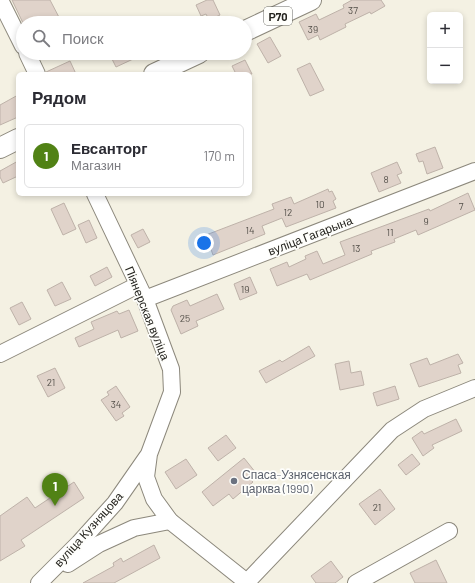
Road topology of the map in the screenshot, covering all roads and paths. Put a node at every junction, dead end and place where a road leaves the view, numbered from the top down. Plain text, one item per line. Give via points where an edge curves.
1 (0, 0) edge
2 (311, 0) edge
3 (252, 28) edge
4 (16, 32) edge
5 (30, 60) edge
6 (184, 60) edge
7 (36, 72) edge
8 (158, 72) edge
9 (16, 140) edge
10 (0, 148) edge
11 (475, 171) edge
12 (96, 196) edge
13 (142, 292) junction
14 (0, 354) edge
15 (475, 388) edge
16 (149, 454) junction
17 (170, 521) junction
18 (449, 531) dead end
19 (248, 582) edge
20 (39, 583) edge
21 (356, 583) edge

1 - 4 street
2 - 3 main road, Р70
5 - 7 street
6 - 8 main road
9 - 10 main road
11 - 13 street, вуліца Гагарына
12 - 13 street, Піянерская вуліца
13 - 14 street, вуліца Гагарына
13 - 16 street, Піянерская вуліца via 171,369 172,392
15 - 19 street via 424,409 392,430
16 - 17 street, Піянерская вуліца via 146,476 154,499
16 - 20 street, вуліца Кузняцова via 115,503
17 - 19 street, Піянерская вуліца
17 - 20 street, вуліца Кузняцова via 134,528 99,544
18 - 21 street

